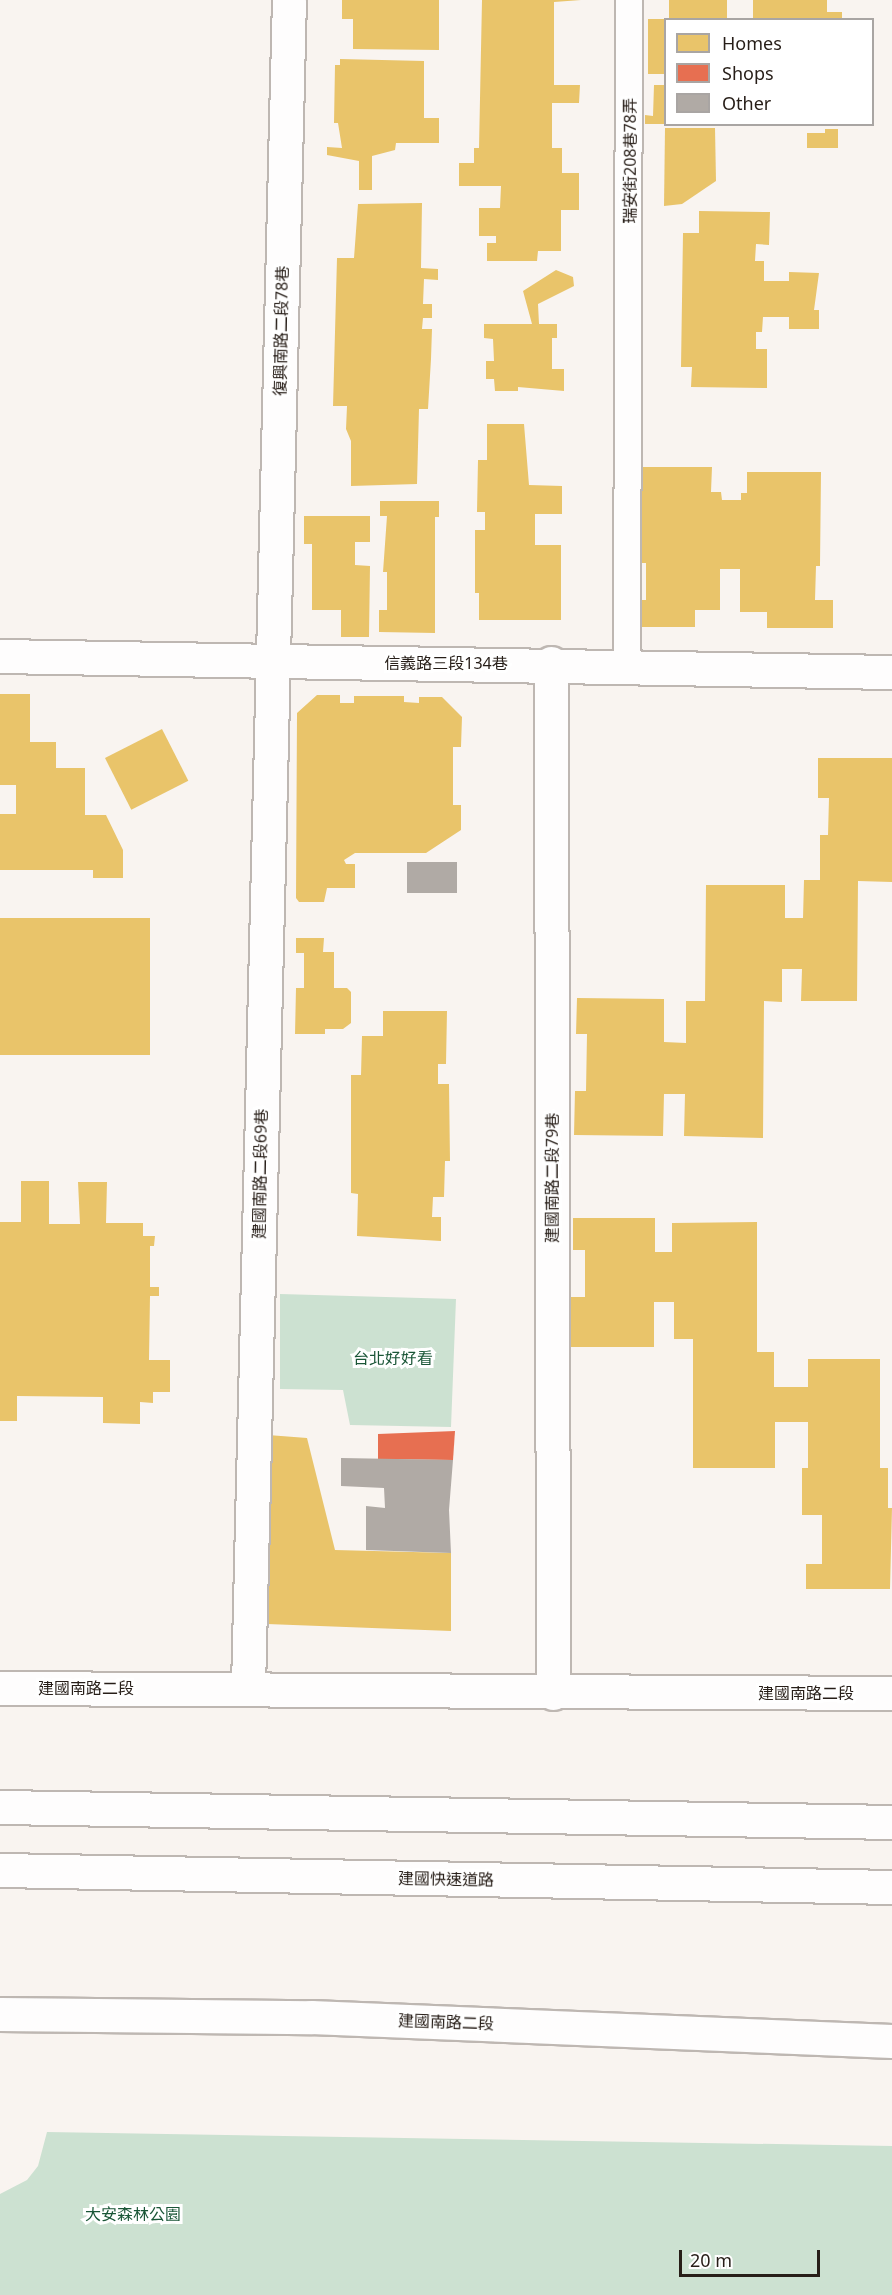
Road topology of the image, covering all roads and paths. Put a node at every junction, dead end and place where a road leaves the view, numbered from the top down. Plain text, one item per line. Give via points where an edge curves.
1 (289, 0) edge
2 (629, 0) edge
3 (0, 656) edge
4 (273, 661) junction
5 (551, 663) junction
6 (627, 665) junction
7 (892, 672) edge
8 (248, 1687) junction
9 (0, 1688) edge
10 (553, 1693) junction
11 (892, 1693) edge
12 (0, 1807) edge
13 (892, 1822) edge
14 (0, 1870) edge
15 (892, 1887) edge
16 (0, 2014) edge
17 (892, 2040) edge

1 - 4 main road, 復興南路二段78巷
2 - 6 lane, 瑞安街208巷78弄
3 - 4 main road, 信義路三段134巷
4 - 5 main road, 信義路三段134巷
4 - 8 main road, 建國南路二段69巷
5 - 6 main road, 信義路三段134巷
5 - 10 main road, 建國南路二段79巷
6 - 7 main road, 信義路三段134巷
8 - 9 main road, 建國南路二段
8 - 10 main road, 建國南路二段
10 - 11 main road, 建國南路二段
12 - 13 main road
14 - 15 main road, 建國快速道路
16 - 17 main road, 建國南路二段 via 311,2017

